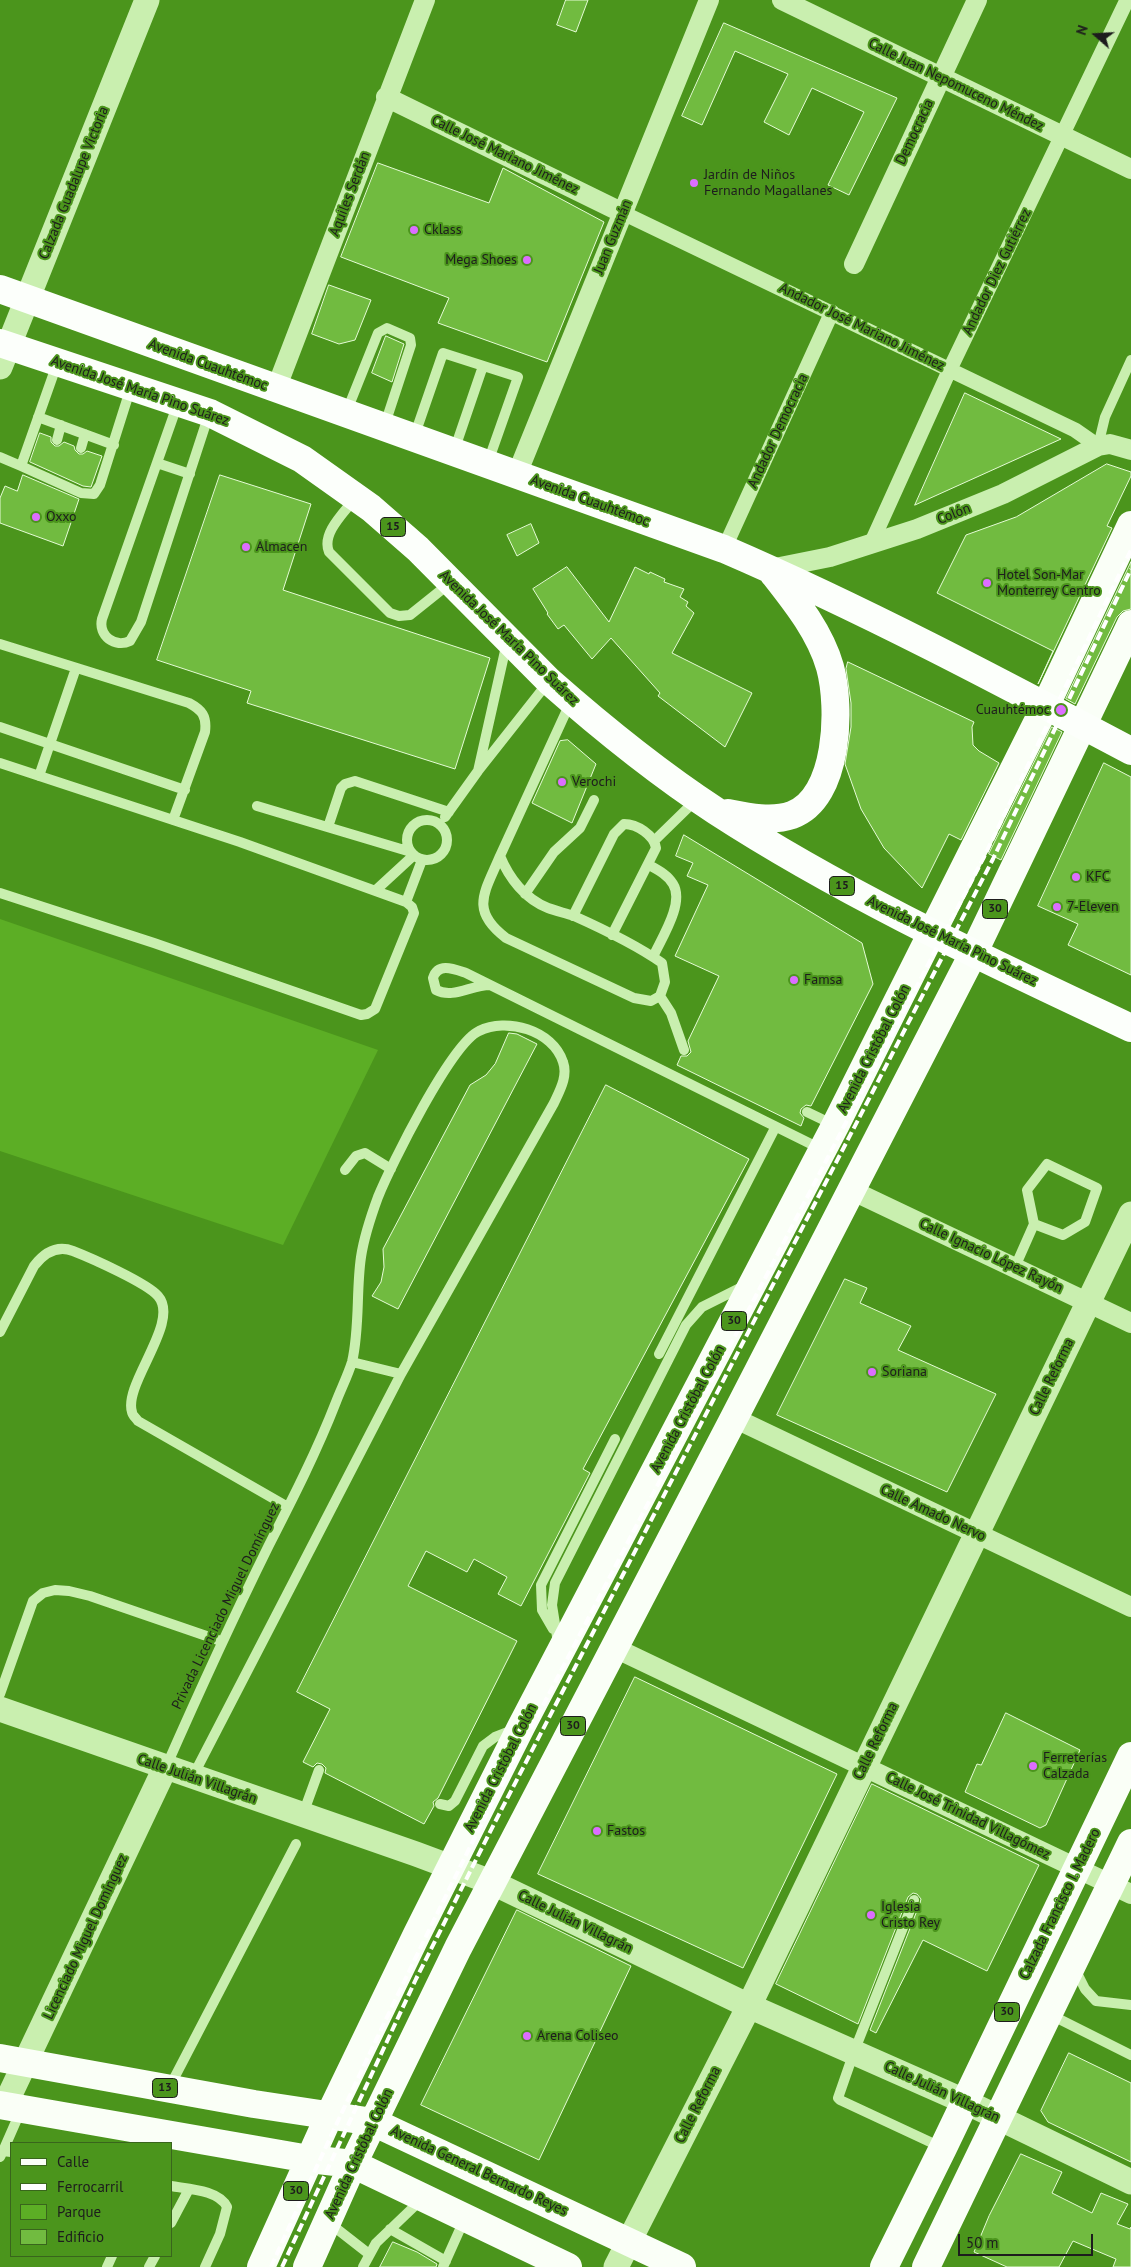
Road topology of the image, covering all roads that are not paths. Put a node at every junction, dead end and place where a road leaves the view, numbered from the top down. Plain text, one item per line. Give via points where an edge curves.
1 (146, 0) edge
2 (424, 0) edge
3 (709, 0) edge
4 (782, 0) edge
5 (977, 0) edge
6 (1127, 0) edge
7 (941, 77) junction
8 (386, 97) junction
9 (1063, 136) junction
10 (1131, 169) edge
11 (623, 213) junction
12 (854, 264) dead end
13 (0, 289) edge
14 (28, 299) junction
15 (832, 312) junction
16 (3, 352) edge
17 (1131, 360) edge
18 (58, 362) junction
19 (483, 366) junction
20 (950, 369) junction
21 (131, 386) junction
22 (276, 389) junction
23 (179, 402) junction
24 (210, 413) junction
25 (346, 414) junction
26 (38, 417) junction
27 (61, 425) junction
28 (383, 428) junction
29 (85, 434) junction
30 (414, 438) junction
31 (57, 440) dead end
32 (114, 445) junction
33 (1098, 446) junction
34 (81, 448) dead end
35 (1131, 450) edge
36 (454, 452) junction
37 (0, 458) edge
38 (158, 462) junction
39 (487, 464) junction
40 (21, 466) junction
41 (190, 474) junction
42 (517, 474) junction
43 (356, 496) junction
44 (1131, 525) edge
45 (870, 546) junction
46 (724, 549) junction
47 (770, 569) junction
48 (451, 582) junction
49 (1131, 624) edge
50 (508, 639) junction
51 (0, 644) edge
52 (76, 668) junction
53 (549, 680) junction
54 (571, 700) junction
55 (1045, 707) junction
56 (1082, 725) junction
57 (0, 727) edge
58 (50, 743) junction
59 (1131, 751) edge
60 (0, 763) edge
61 (478, 771) junction
62 (39, 776) junction
63 (185, 790) junction
64 (594, 800) dead end
65 (706, 804) junction
66 (257, 806) dead end
67 (450, 812) junction
68 (174, 820) junction
69 (439, 824) junction
70 (328, 827) junction
71 (655, 840) junction
72 (415, 856) junction
73 (500, 856) junction
74 (649, 865) junction
75 (376, 890) junction
76 (0, 893) edge
77 (525, 894) junction
78 (406, 902) junction
79 (573, 916) junction
80 (612, 934) junction
81 (932, 934) junction
82 (973, 954) junction
83 (653, 957) junction
84 (490, 985) junction
85 (660, 996) junction
86 (1131, 1028) edge
87 (684, 1050) dead end
88 (807, 1112) dead end
89 (835, 1126) junction
90 (775, 1128) junction
91 (822, 1150) junction
92 (392, 1169) junction
93 (345, 1170) dead end
94 (850, 1190) junction
95 (1130, 1217) edge
96 (1034, 1224) junction
97 (1015, 1267) junction
98 (753, 1281) junction
99 (1088, 1302) junction
100 (1131, 1323) edge
101 (0, 1332) edge
102 (658, 1354) dead end
103 (352, 1362) junction
104 (401, 1374) junction
105 (734, 1418) junction
106 (615, 1439) dead end
107 (288, 1507) junction
108 (978, 1534) junction
109 (1131, 1607) edge
110 (222, 1641) junction
111 (558, 1642) junction
112 (615, 1648) junction
113 (0, 1694) edge
114 (0, 1709) edge
115 (521, 1727) junction
116 (1131, 1756) edge
117 (864, 1765) junction
118 (165, 1768) junction
119 (319, 1770) dead end
120 (192, 1777) junction
121 (440, 1804) dead end
122 (302, 1816) junction
123 (1131, 1843) edge
124 (296, 1844) dead end
125 (451, 1866) junction
126 (1077, 1868) junction
127 (491, 1882) junction
128 (1121, 1889) edge
129 (914, 1900) dead end
130 (1073, 1965) junction
131 (1131, 2005) edge
132 (749, 2006) junction
133 (1049, 2014) junction
134 (854, 2052) junction
135 (1131, 2054) edge
136 (0, 2058) edge
137 (27, 2062) junction
138 (168, 2089) junction
139 (964, 2101) junction
140 (9, 2106) edge
141 (330, 2114) junction
142 (998, 2118) junction
143 (373, 2122) junction
144 (164, 2139) edge
145 (943, 2148) junction
146 (5, 2153) edge
147 (309, 2160) junction
148 (353, 2164) junction
149 (1131, 2182) edge
150 (172, 2186) edge
151 (189, 2190) junction
152 (423, 2198) junction
153 (465, 2218) junction
154 (172, 2221) edge
155 (328, 2222) junction
156 (390, 2228) junction
157 (628, 2242) junction
158 (369, 2254) junction
159 (444, 2264) edge
160 (205, 2267) edge
161 (261, 2267) edge
162 (307, 2267) edge
163 (363, 2267) edge
164 (568, 2267) edge
165 (616, 2267) edge
166 (682, 2267) edge
167 (884, 2267) edge
168 (926, 2267) edge

1 - 14 street, Calzada Guadalupe Victoria
2 - 8 street, Aquiles Serdán
3 - 11 street, Juan Guzmán
4 - 7 street, Calle Juan Nepomuceno Méndez
5 - 7 street, Democracia
6 - 9 street, Andador Diez Gutiérrez
7 - 9 street, Calle Juan Nepomuceno Méndez
7 - 12 street, Democracia
8 - 11 street, Calle José Mariano Jiménez
8 - 22 street, Aquiles Serdán
9 - 10 street, Calle Juan Nepomuceno Méndez
9 - 20 street, Andador Diez Gutiérrez
11 - 15 street, Andador José Mariano Jiménez
11 - 42 street, Juan Guzmán
13 - 14 highway, Avenida Cuauhtémoc
14 - 16 street, Calzada Guadalupe Victoria
14 - 22 highway, Avenida Cuauhtémoc
15 - 20 street, Andador José Mariano Jiménez
15 - 46 street, Andador Democracia
16 - 18 highway, Avenida José María Pino Suárez / 15
17 - 33 lane via 1105,418
18 - 21 highway, Avenida José María Pino Suárez / 15
18 - 26 lane
19 - 30 lane via 443,353
19 - 36 lane
19 - 39 lane via 518,377
20 - 33 street, Andador José Mariano Jiménez via 1075,430
20 - 45 street, Andador Diez Gutiérrez
21 - 23 highway, Avenida José María Pino Suárez / 15
21 - 32 lane
22 - 25 highway, Avenida Cuauhtémoc
23 - 24 highway, Avenida José María Pino Suárez / 15
23 - 38 lane
24 - 41 lane
24 - 43 highway, Avenida José María Pino Suárez / 15 via 302,459
25 - 28 highway, Avenida Cuauhtémoc
25 - 28 lane via 380,330 387,328 405,334 411,341
26 - 27 lane
26 - 40 lane
27 - 29 lane
27 - 31 lane
28 - 30 highway, Avenida Cuauhtémoc
29 - 32 lane
29 - 34 lane
30 - 36 highway, Avenida Cuauhtémoc
32 - 40 lane via 98,490 88,494
33 - 35 street via 1110,444
33 - 45 street, Colón via 1003,494
36 - 39 highway, Avenida Cuauhtémoc
37 - 40 lane
38 - 41 lane
38 - 41 lane via 102,619 101,631 112,641 127,642 137,631
39 - 42 highway, Avenida Cuauhtémoc
42 - 46 highway, Avenida Cuauhtémoc
43 - 48 highway, Avenida José María Pino Suárez / 15
43 - 48 lane via 327,537 327,546 329,552 390,613 410,615
44 - 55 main road, Avenida Cristóbal Colón / 30
45 - 47 street, Colón
46 - 47 highway, Avenida Cuauhtémoc
47 - 55 highway, Avenida Cuauhtémoc via 963,661
47 - 65 highway via 808,622 830,667 836,719 828,770 818,793 806,808 792,815 761,818
48 - 50 highway, Avenida José María Pino Suárez / 15
49 - 56 main road, Avenida Cristóbal Colón / 30
50 - 53 highway, Avenida José María Pino Suárez / 15
50 - 61 lane
51 - 52 lane
52 - 58 lane
52 - 63 lane via 190,702 200,709 206,722
53 - 54 highway, Avenida José María Pino Suárez / 15
53 - 61 lane
54 - 65 highway, Avenida José María Pino Suárez / 15
54 - 73 lane
55 - 56 highway, Avenida Cuauhtémoc
55 - 81 main road, Avenida Cristóbal Colón / 30
56 - 59 highway, Avenida Cuauhtémoc
56 - 82 main road, Avenida Cristóbal Colón / 30
57 - 58 lane
58 - 62 lane
58 - 63 lane
60 - 62 lane
61 - 67 lane
62 - 68 lane
63 - 68 lane
64 - 77 lane via 580,828 554,852
65 - 71 lane
65 - 81 highway, Avenida José María Pino Suárez / 15 via 822,874
66 - 70 lane
67 - 69 lane
67 - 70 lane via 355,781 341,788
68 - 75 lane
69 - 72 lane via 447,836 445,849 435,859
69 - 72 lane via 427,820 410,828 407,840
70 - 72 lane
71 - 74 lane via 656,848
71 - 79 lane via 630,824 619,828
72 - 75 lane
72 - 78 lane
73 - 77 lane via 506,870
73 - 85 lane via 482,901 486,919 493,928 506,938 634,998 651,1001
74 - 80 lane
74 - 83 lane via 673,883 677,898 675,910
75 - 78 lane
76 - 78 lane via 154,942 361,1015 375,1008 400,948 414,912
77 - 79 lane via 546,907
79 - 80 lane
80 - 83 lane
81 - 82 highway, Avenida José María Pino Suárez / 15
81 - 89 main road, Avenida Cristóbal Colón / 30
82 - 86 highway, Avenida José María Pino Suárez / 15
82 - 94 main road, Avenida Cristóbal Colón / 30
83 - 85 lane via 662,963 665,982
84 - 84 lane via 450,968 440,968 432,978 436,990 450,994
84 - 90 lane
85 - 87 lane via 672,1013
88 - 89 lane
89 - 91 main road, Avenida Cristóbal Colón / 30
90 - 91 lane
90 - 102 lane
91 - 98 main road, Avenida Cristóbal Colón / 30
92 - 93 lane via 365,1153 356,1156
92 - 103 lane, Privada Licenciado Miguel Domínguez via 369,1222 361,1257
92 - 104 lane, Privada Licenciado Miguel Domínguez via 434,1087 472,1034 490,1025 509,1025 528,1029 556,1048 564,1063 564,1079 554,1103
94 - 97 street, Calle Ignacio López Rayón
94 - 105 main road, Avenida Cristóbal Colón / 30
95 - 99 street, Calle Reforma
96 - 96 lane via 1063,1236 1085,1222 1096,1188 1047,1164 1027,1190
96 - 97 lane
97 - 99 street, Calle Ignacio López Rayón
98 - 111 main road, Avenida Cristóbal Colón / 30
98 - 111 lane via 702,1306 686,1325 555,1583 552,1605
99 - 100 street, Calle Ignacio López Rayón
99 - 108 street, Calle Reforma
101 - 107 lane via 34,1266 54,1250 72,1250 147,1287 159,1297 164,1309 156,1340 132,1401 132,1412 138,1421
103 - 104 lane
103 - 107 lane, Privada Licenciado Miguel Domínguez
104 - 120 lane, Privada Licenciado Miguel Domínguez
105 - 108 street, Calle Amado Nervo
105 - 112 main road, Avenida Cristóbal Colón / 30
106 - 111 lane via 541,1585 542,1610
107 - 110 lane, Privada Licenciado Miguel Domínguez
108 - 109 street, Calle Amado Nervo
108 - 117 street, Calle Reforma
110 - 113 lane via 90,1596 54,1590 33,1601
110 - 118 lane, Privada Licenciado Miguel Domínguez
111 - 115 main road, Avenida Cristóbal Colón / 30
112 - 117 street, Calle José Trinidad Villagómez
112 - 127 main road, Avenida Cristóbal Colón / 30
114 - 118 street, Calle Julián Villagrán
115 - 121 lane via 495,1737 483,1746 455,1801 449,1806
115 - 125 main road, Avenida Cristóbal Colón / 30
116 - 126 main road, Calzada Francisco I. Madero / 30
117 - 126 street, Calle José Trinidad Villagómez
117 - 132 street, Calle Reforma
118 - 120 street, Calle Julián Villagrán
118 - 137 street, Licenciado Miguel Domínguez
119 - 122 lane
120 - 122 street, Calle Julián Villagrán
122 - 125 street, Calle Julián Villagrán
123 - 128 main road
124 - 138 lane
125 - 127 street, Calle Julián Villagrán
125 - 141 main road, Avenida Cristóbal Colón / 30
126 - 128 street, Calle José Trinidad Villagómez
126 - 139 main road, Calzada Francisco I. Madero / 30
127 - 132 street, Calle Julián Villagrán
127 - 143 main road, Avenida Cristóbal Colón / 30
128 - 130 main road
129 - 134 lane
130 - 131 lane via 1085,1989 1096,2001
130 - 133 main road
132 - 134 street, Calle Julián Villagrán
132 - 157 street, Calle Reforma
133 - 135 lane
133 - 142 main road
134 - 139 street, Calle Julián Villagrán
134 - 145 lane via 838,2095 840,2100
136 - 137 main road, Avenida General Bernardo Reyes / 13
137 - 138 main road, Avenida General Bernardo Reyes / 13
137 - 140 street, Licenciado Miguel Domínguez
138 - 141 main road, Avenida General Bernardo Reyes / 13
139 - 142 street, Calle Julián Villagrán
139 - 145 main road, Calzada Francisco I. Madero / 30
140 - 144 main road
140 - 146 lane
141 - 143 main road, Avenida General Bernardo Reyes / 13
141 - 147 main road, Avenida Cristóbal Colón / 30
142 - 149 street, Calle Julián Villagrán
142 - 168 main road
143 - 148 main road, Avenida Cristóbal Colón / 30
143 - 157 main road, Avenida General Bernardo Reyes / 13
144 - 147 main road
145 - 167 main road, Calzada Francisco I. Madero / 30
147 - 148 main road
147 - 161 main road, Avenida Cristóbal Colón / 30
148 - 152 main road
148 - 155 main road, Avenida Cristóbal Colón / 30
150 - 151 lane
151 - 154 lane
151 - 160 lane via 217,2196 227,2207 220,2234
152 - 153 main road
152 - 156 lane
153 - 159 lane
153 - 164 main road
155 - 158 lane
155 - 162 main road, Avenida Cristóbal Colón / 30
156 - 158 lane
156 - 159 lane
157 - 165 street, Calle Reforma
157 - 166 main road, Avenida General Bernardo Reyes / 13
158 - 163 lane

